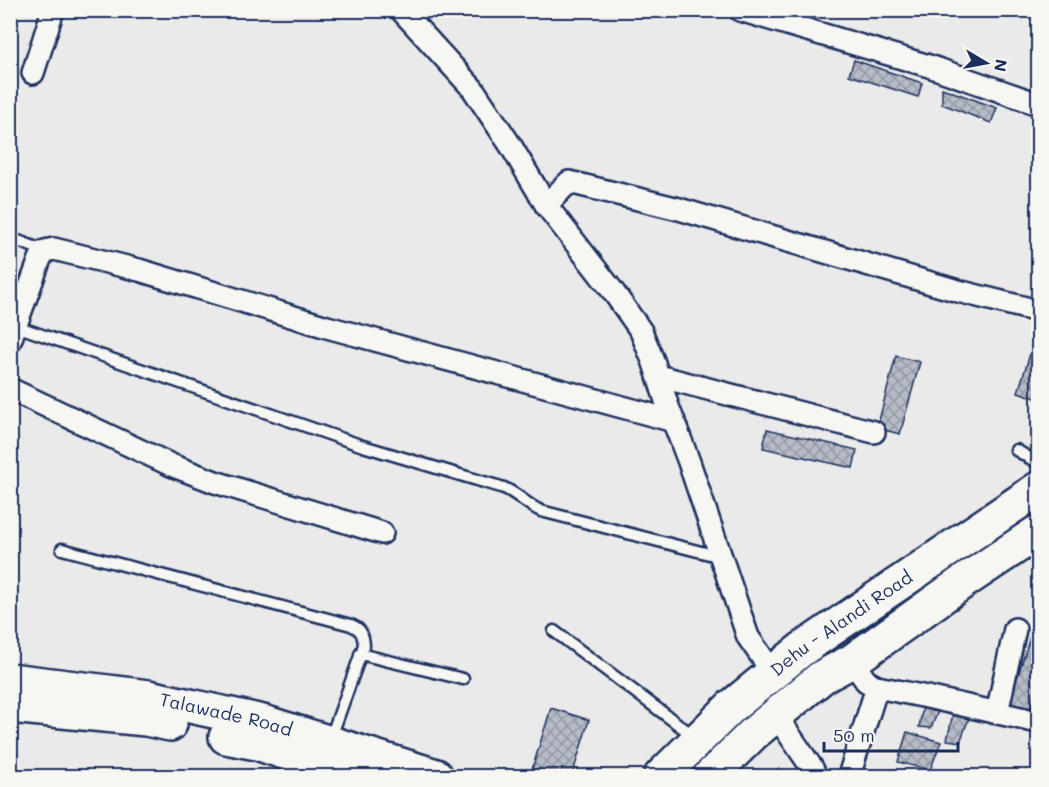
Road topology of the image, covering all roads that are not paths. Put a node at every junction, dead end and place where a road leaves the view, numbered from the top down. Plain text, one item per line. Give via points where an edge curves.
1 (53, 10) edge
2 (401, 10) edge
3 (740, 10) edge
4 (33, 73) dead end
5 (1038, 104) edge
6 (546, 206) junction
7 (10, 238) edge
8 (45, 251) junction
9 (1038, 311) edge
10 (13, 334) edge
11 (658, 376) junction
12 (10, 389) edge
13 (674, 421) junction
14 (874, 432) dead end
15 (1016, 450) dead end
16 (1038, 463) edge
17 (1038, 489) edge
18 (1038, 532) edge
19 (382, 533) dead end
20 (62, 549) dead end
21 (722, 557) junction
22 (1015, 629) dead end
23 (554, 631) dead end
24 (360, 654) junction
25 (852, 661) junction
26 (773, 673) junction
27 (463, 679) dead end
28 (10, 680) edge
29 (877, 687) junction
30 (10, 706) edge
31 (997, 712) junction
32 (776, 715) junction
33 (1038, 722) edge
34 (698, 740) junction
35 (329, 741) junction
36 (353, 777) edge
37 (436, 777) edge
38 (661, 777) edge
39 (710, 777) edge
40 (816, 777) edge
41 (849, 777) edge

1 - 4 street
2 - 6 street via 473,89
3 - 5 street via 929,66
6 - 9 street via 569,182 679,209
6 - 11 street via 641,331
7 - 8 lane
8 - 10 street
8 - 13 street via 64,250 139,270 327,327
10 - 21 lane via 504,488 541,511
11 - 13 street
11 - 14 street
12 - 19 street via 214,483
13 - 21 street
15 - 16 lane
17 - 26 main road, Dehu - Alandi Road via 802,649
18 - 25 main road, Dehu - Alandi Road
20 - 24 lane via 351,625 363,636
21 - 26 street via 748,637
22 - 31 street
23 - 34 lane
24 - 27 lane
24 - 35 lane
25 - 29 street via 866,681
25 - 32 main road, Dehu - Alandi Road via 822,677
26 - 34 main road, Dehu - Alandi Road
28 - 35 main road, Talawade Road via 149,697
29 - 31 street
29 - 41 street
30 - 36 main road, Talawade Road via 146,719 257,743
31 - 33 street
32 - 39 main road, Dehu - Alandi Road
32 - 40 street
34 - 38 main road, Dehu - Alandi Road
35 - 37 main road, Talawade Road

